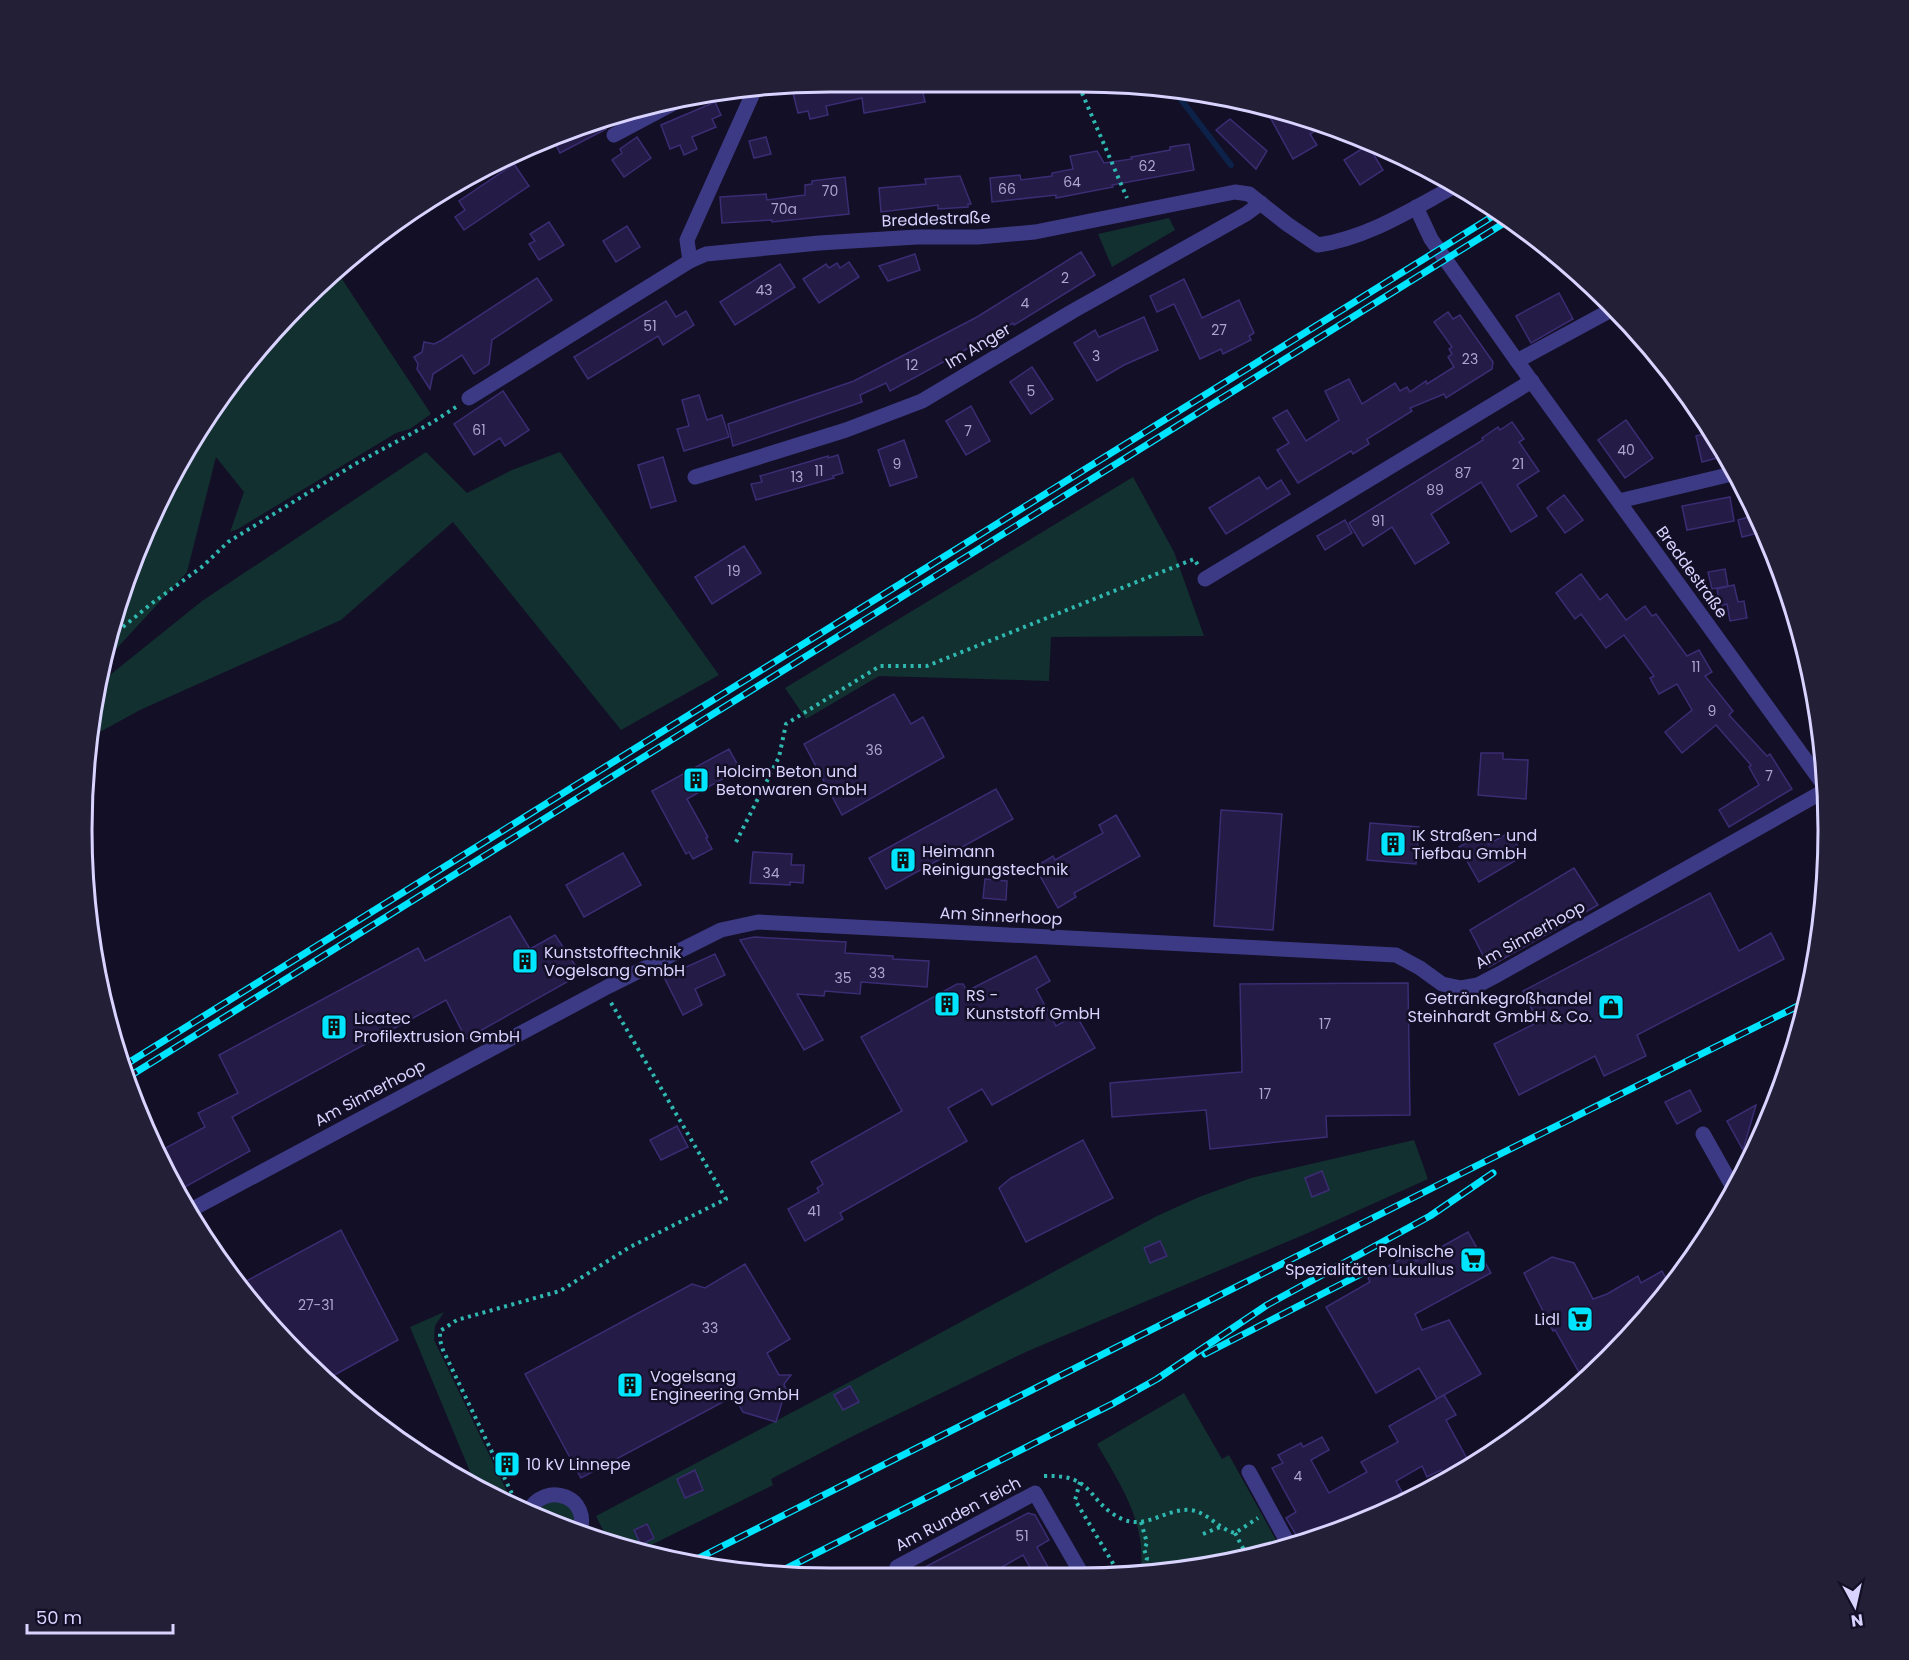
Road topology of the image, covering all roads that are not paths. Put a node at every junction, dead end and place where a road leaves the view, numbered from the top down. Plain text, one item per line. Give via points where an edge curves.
1 (752, 96) edge
2 (655, 113) edge
3 (614, 135) dead end
4 (1448, 190) edge
5 (1261, 203) junction
6 (1416, 207) junction
7 (690, 261) junction
8 (1606, 313) edge
9 (1517, 362) junction
10 (1532, 381) junction
11 (469, 398) road end
12 (1726, 475) edge
13 (695, 477) dead end
14 (1619, 501) junction
15 (1205, 579) road end
16 (1815, 773) edge
17 (1817, 795) edge
18 (1703, 1134) dead end
19 (1729, 1180) edge
20 (195, 1208) edge
21 (1249, 1472) dead end
22 (532, 1505) edge
23 (580, 1524) edge
24 (1286, 1538) edge
25 (908, 1568) edge
26 (1078, 1568) edge

1 - 7 street via 687,240
2 - 3 street
4 - 6 street, Breddestraße
5 - 6 street, Breddestraße via 1318,245 1340,242
5 - 7 street, Breddestraße via 1249,194 1235,192 1035,232 819,243 706,255
5 - 13 street, Im Anger via 921,401 846,430
6 - 9 street, Breddestraße via 1431,239
7 - 11 street, Breddestraße
8 - 9 street
9 - 10 street, Breddestraße
10 - 14 street, Breddestraße
10 - 15 street
12 - 14 street
14 - 16 street, Breddestraße
17 - 20 street, Am Sinnerhoop via 1499,974 1478,985 1461,988 1442,984 1396,955 758,922 721,930
18 - 19 street
21 - 24 street
22 - 23 street via 541,1497 561,1495 578,1509
25 - 26 street, Am Runden Teich via 1035,1492

